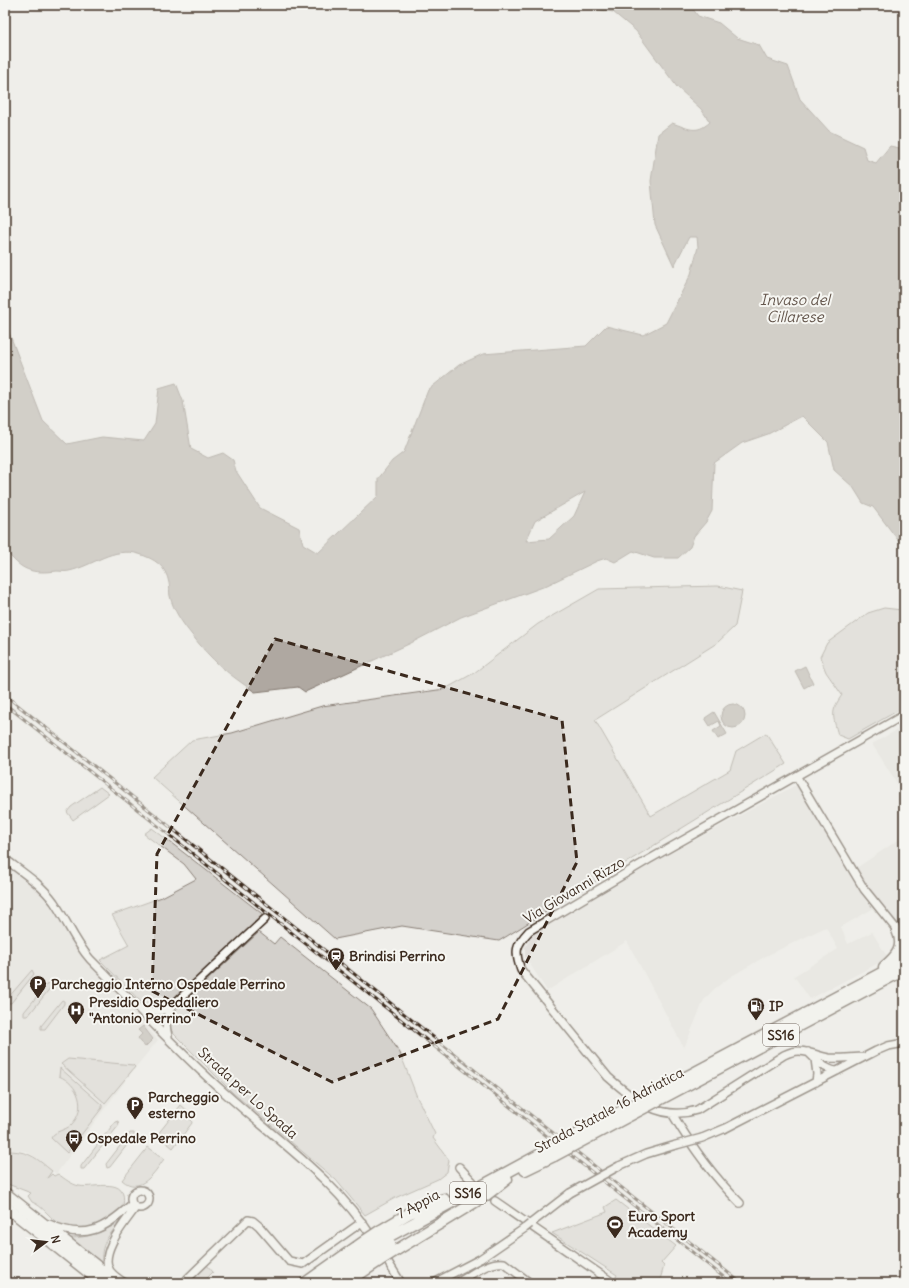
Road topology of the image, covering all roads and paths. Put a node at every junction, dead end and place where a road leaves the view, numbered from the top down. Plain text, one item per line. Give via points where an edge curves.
1 (904, 714) edge
2 (797, 777) junction
3 (5, 859) edge
4 (265, 919) dead end
5 (901, 932) edge
6 (904, 961) edge
7 (904, 970) edge
8 (904, 977) edge
9 (871, 982) junction
10 (143, 1011) junction
11 (163, 1013) junction
12 (153, 1022) junction
13 (168, 1037) junction
14 (904, 1043) edge
15 (806, 1051) junction
16 (825, 1057) junction
17 (864, 1057) junction
18 (815, 1059) junction
19 (837, 1071) junction
20 (816, 1082) junction
21 (657, 1097) joint
22 (673, 1115) junction
23 (459, 1167) dead end
24 (505, 1177) junction
25 (473, 1182) dead end
26 (5, 1193) edge
27 (495, 1201) dead end
28 (740, 1202) dead end
29 (5, 1206) edge
30 (39, 1220) junction
31 (362, 1222) junction
32 (388, 1241) junction
33 (373, 1250) junction
34 (102, 1283) edge
35 (118, 1283) edge
36 (125, 1283) edge
37 (183, 1283) edge
38 (305, 1283) edge
39 (319, 1283) edge
40 (332, 1283) edge
41 (346, 1283) edge
42 (401, 1283) edge
43 (434, 1283) edge
44 (457, 1283) edge
45 (530, 1283) edge
46 (607, 1283) edge

1 - 2 street, Via Giovanni Rizzo
2 - 5 street via 864,889
2 - 22 street, Via Giovanni Rizzo via 573,904 529,931 519,943 516,958 521,970 608,1077 621,1089 649,1107
3 - 10 street, Strada per Lo Spada via 47,893 82,949
4 - 11 street
5 - 9 highway via 902,944 899,952
6 - 9 highway, Strada Statale 16 Adriatica / SS16
7 - 9 highway, Strada Statale 16 Adriatica / SS16
8 - 9 highway
9 - 21 highway, Strada Statale 16 Adriatica / SS16
10 - 11 street
10 - 12 street, Strada per Lo Spada
11 - 12 street
11 - 13 street
12 - 13 street, Strada per Lo Spada
13 - 31 street, Strada per Lo Spada via 224,1093 331,1185
14 - 17 street via 888,1046
15 - 16 street, Via Giovanni Rizzo
15 - 18 street
15 - 22 street, Via Giovanni Rizzo via 794,1050 697,1110
16 - 17 street, Via Giovanni Rizzo
16 - 19 street via 835,1064
17 - 19 street
18 - 19 street
18 - 20 street
19 - 20 street
20 - 43 street, bridge via 726,1128 702,1138 646,1154 619,1166 555,1203 480,1259
21 - 24 highway, 7 Appia / SS16, bridge
22 - 28 street via 692,1147 720,1183
23 - 25 street
24 - 32 highway, 7 Appia / SS16
24 - 32 highway via 485,1196
26 - 30 highway
27 - 46 street via 609,1280
29 - 34 highway
30 - 35 highway
30 - 36 street via 65,1231 82,1232 94,1230 114,1221 134,1206 109,1250 110,1271
31 - 37 street via 303,1264 289,1261 259,1226 248,1220
31 - 42 street, Strada per Lo Spada
32 - 33 highway, SS16, bridge
32 - 33 highway, bridge
33 - 38 highway
33 - 39 highway, SS16
33 - 40 highway, SS16
33 - 41 highway
44 - 45 street via 485,1266 499,1262

